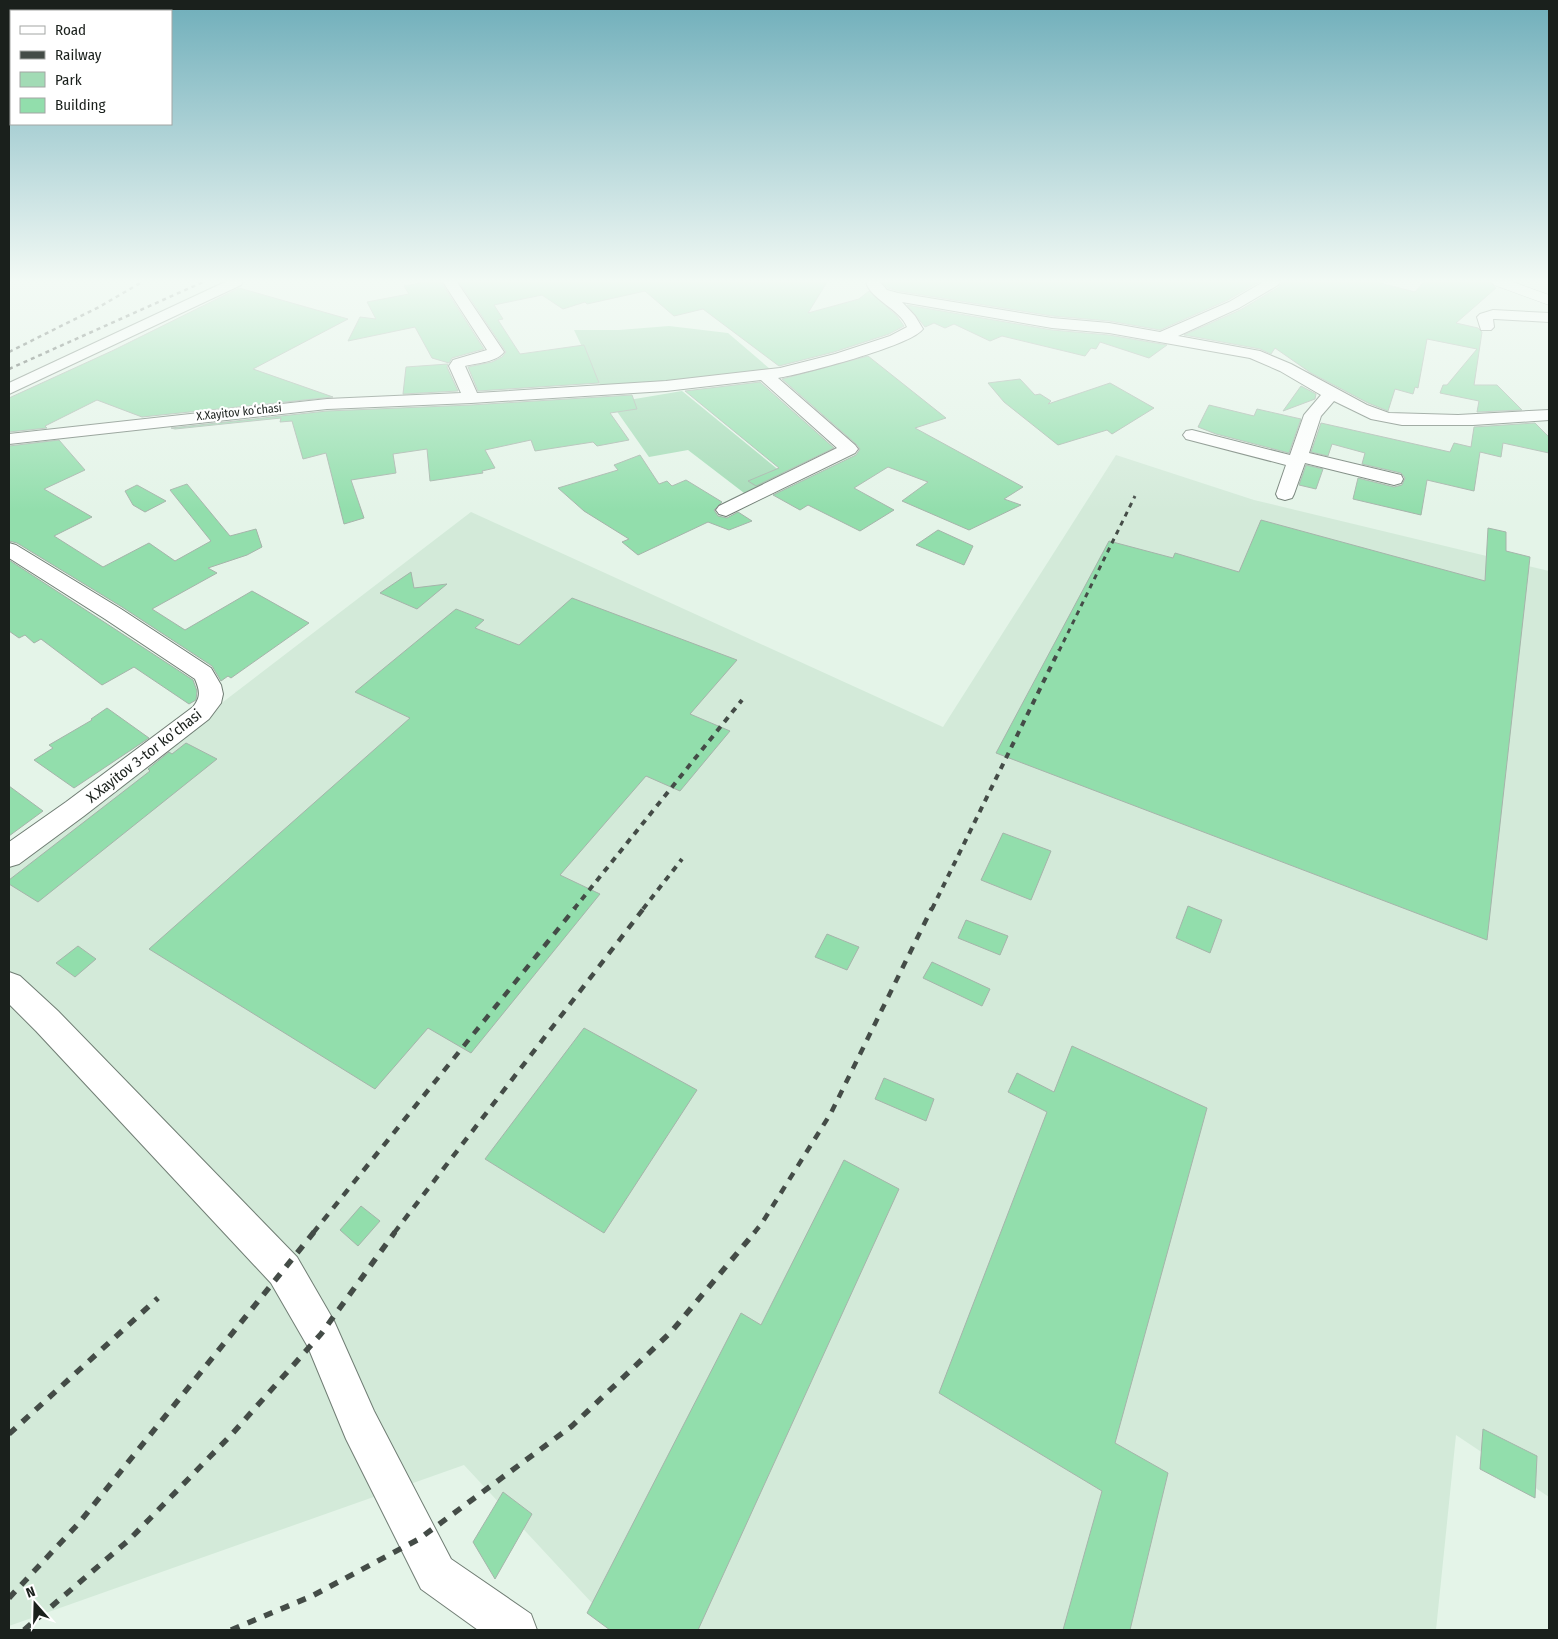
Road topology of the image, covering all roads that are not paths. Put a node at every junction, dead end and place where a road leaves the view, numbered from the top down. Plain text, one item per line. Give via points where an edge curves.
1 (74, 358) edge
2 (476, 358) edge
3 (837, 358) edge
4 (1268, 358) edge
5 (764, 374) junction
6 (9, 389) edge
7 (1331, 394) junction
8 (471, 398) junction
9 (1549, 415) edge
10 (1192, 435) dead end
11 (9, 439) edge
12 (1297, 459) junction
13 (1394, 479) dead end
14 (1284, 494) dead end
15 (726, 510) dead end
16 (9, 550) edge
17 (9, 856) edge
18 (9, 985) edge
19 (515, 1630) edge

1 - 6 street
2 - 8 street via 457,366
3 - 5 street, X.Xayitov koʻchasi via 796,370
4 - 7 street
5 - 8 street, X.Xayitov koʻchasi via 666,386
5 - 15 street via 849,449
7 - 9 street via 1379,416 1410,420
7 - 12 street via 1312,415
8 - 11 street, X.Xayitov koʻchasi via 327,404
10 - 12 street
12 - 13 street
12 - 14 street
16 - 17 street, X.Xayitov 3-tor koʼchasi via 203,674 212,688 211,702 201,713
18 - 19 street via 284,1270 321,1334 360,1425 436,1574

